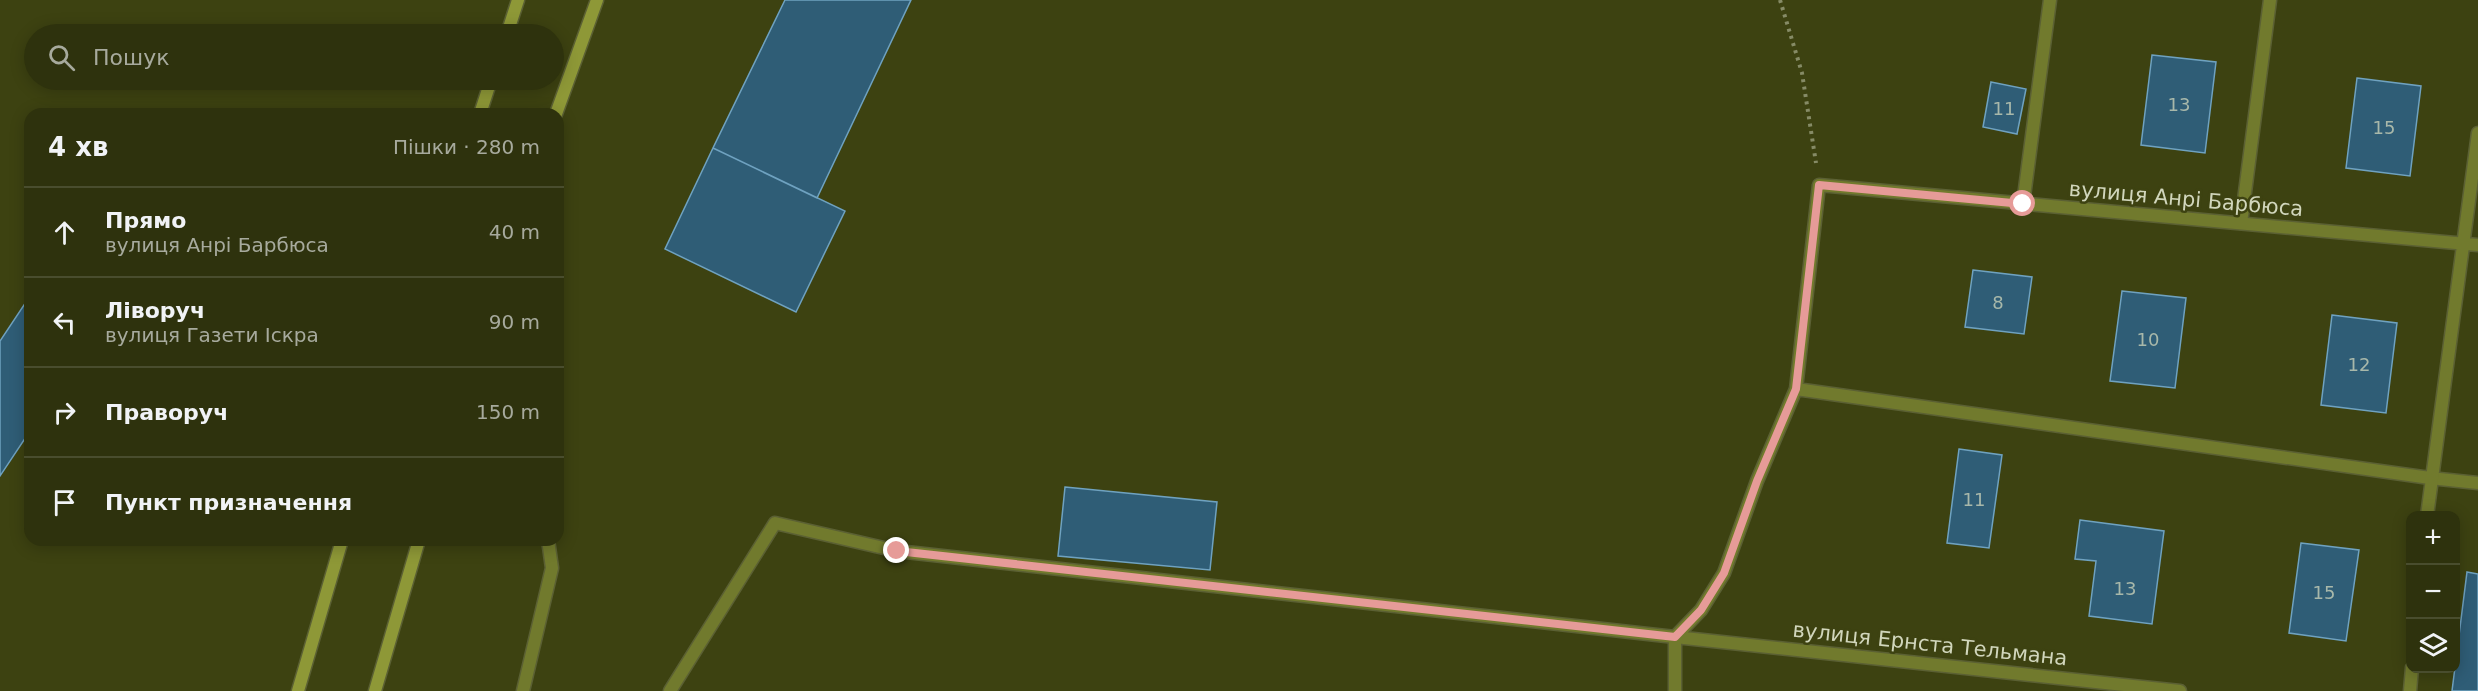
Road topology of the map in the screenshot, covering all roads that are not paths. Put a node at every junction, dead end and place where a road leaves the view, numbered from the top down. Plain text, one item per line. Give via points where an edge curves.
1 (518, 0) edge
2 (597, 0) edge
3 (2050, 0) edge
4 (2270, 0) edge
5 (510, 24) edge
6 (488, 90) edge
7 (482, 108) edge
8 (558, 108) edge
9 (2478, 133) edge
10 (2023, 204) junction
11 (2241, 223) junction
12 (2465, 244) junction
13 (2478, 245) edge
14 (1796, 389) junction
15 (2430, 478) junction
16 (2478, 483) edge
17 (2427, 511) edge
18 (340, 546) edge
19 (417, 546) edge
20 (549, 546) edge
21 (1675, 637) junction
22 (2412, 673) edge
23 (298, 691) edge
24 (375, 691) edge
25 (523, 691) edge
26 (670, 691) edge
27 (1676, 691) edge
28 (2180, 691) edge
29 (2410, 691) edge

1 - 5 main road
2 - 8 main road
3 - 10 street
4 - 11 street
6 - 7 main road
9 - 12 street
10 - 11 street, вулиця Анрі Барбюса
10 - 14 street, вулиця Анрі Барбюса via 1819,185
11 - 12 street, вулиця Анрі Барбюса
12 - 13 street, вулиця Анрі Барбюса
12 - 15 street
14 - 15 street
14 - 21 street via 1724,573 1701,610
15 - 16 street
15 - 17 street
18 - 23 main road
19 - 24 main road
20 - 25 street via 552,568
21 - 26 street, вулиця Ернста Тельмана via 897,551 775,523
21 - 27 street
21 - 28 street, вулиця Ернста Тельмана
22 - 29 street

